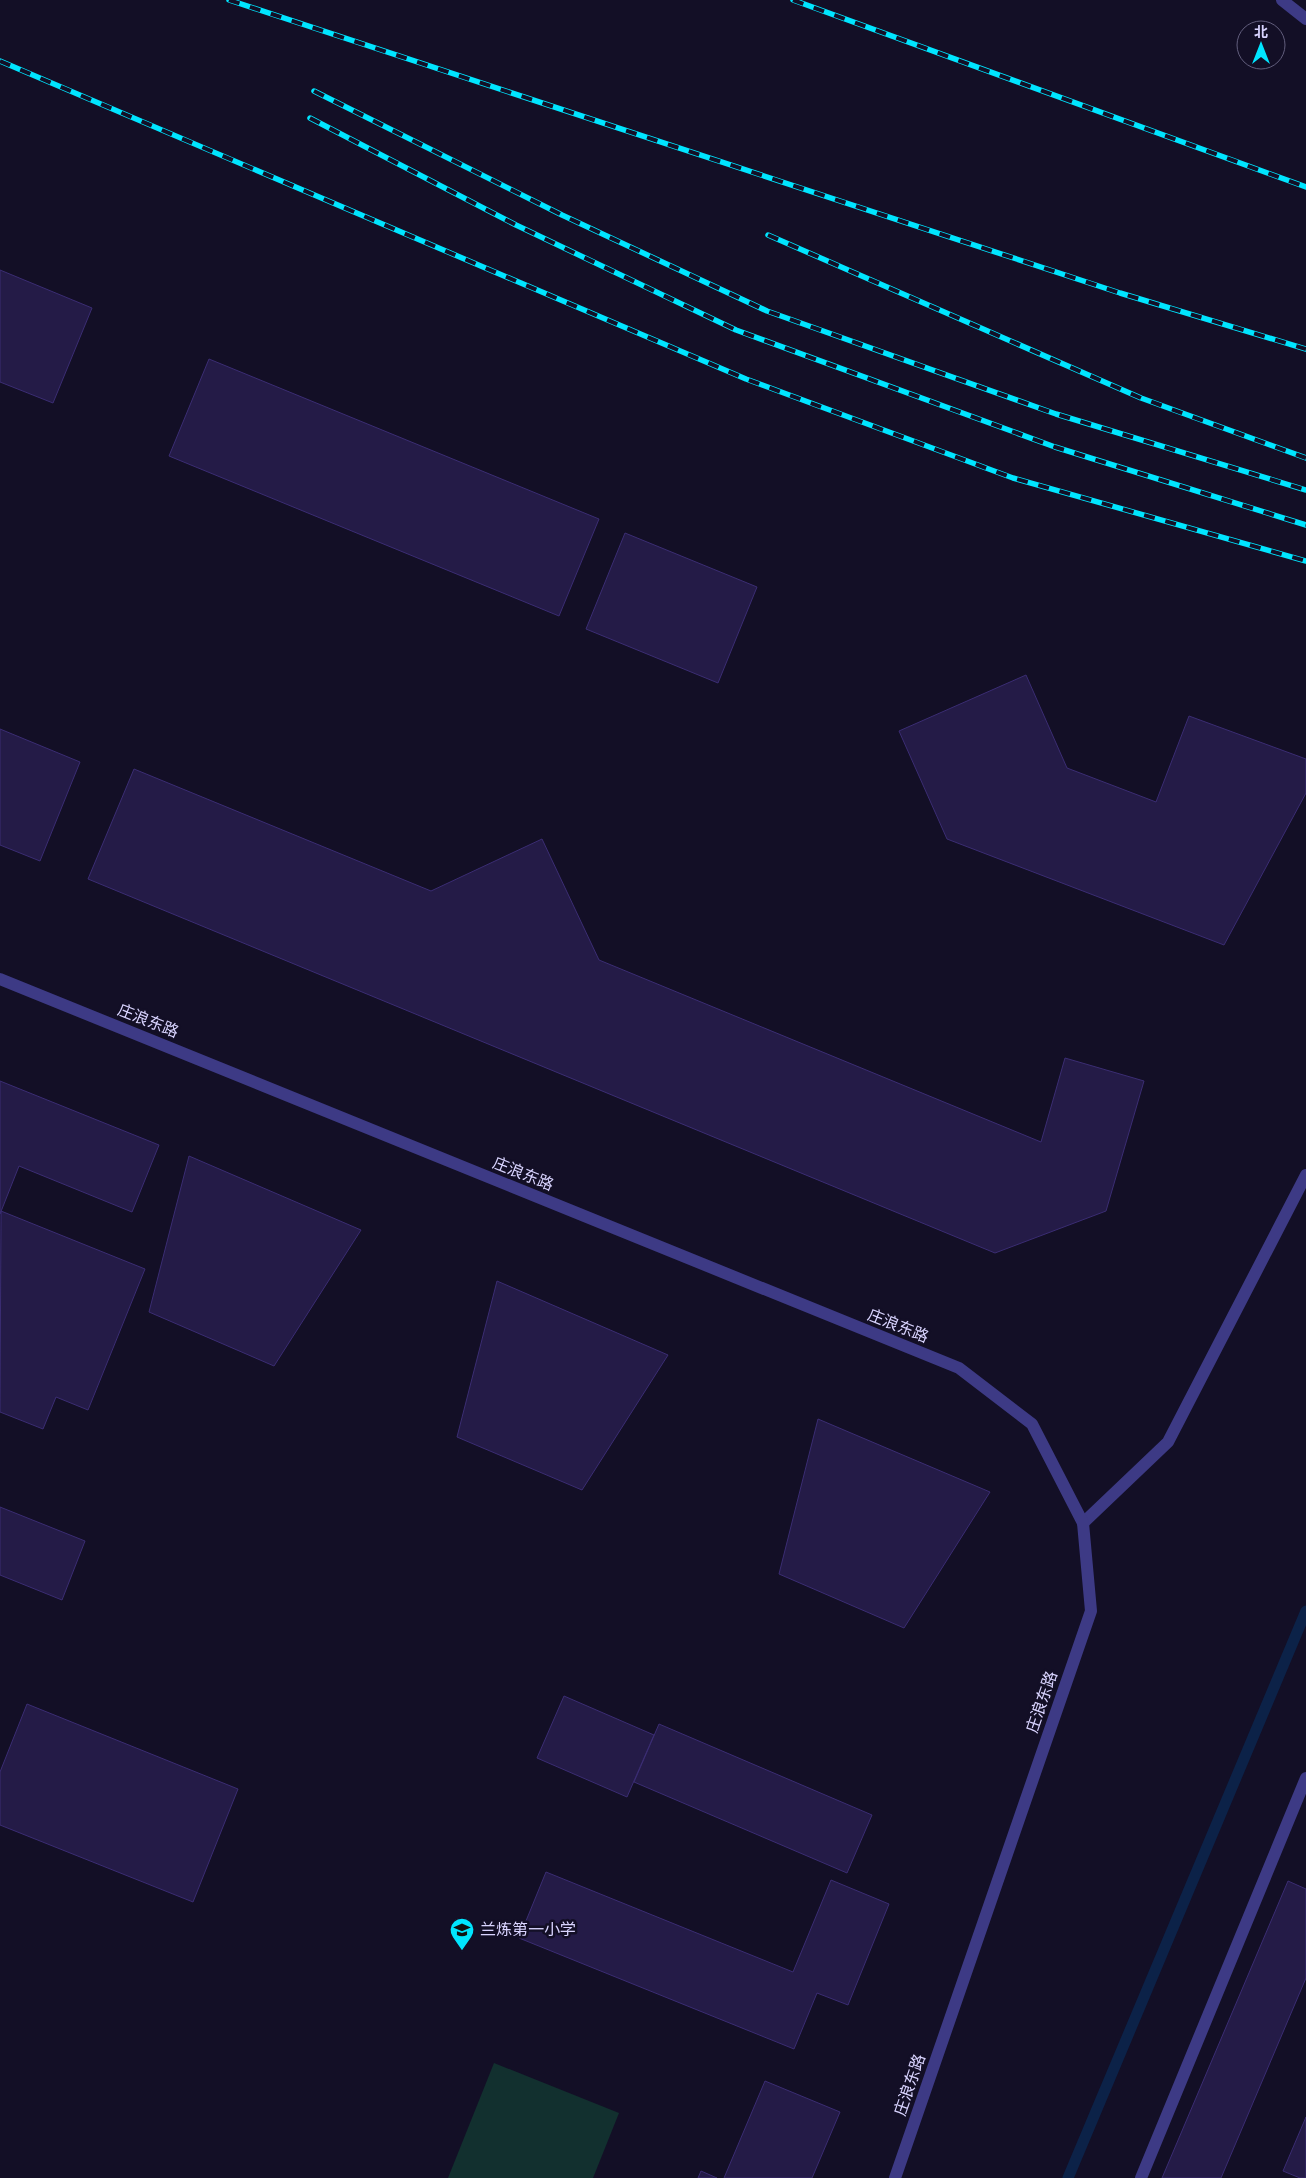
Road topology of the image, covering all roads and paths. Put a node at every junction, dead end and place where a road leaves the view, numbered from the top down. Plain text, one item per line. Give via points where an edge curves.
1 (1282, 0) edge
2 (1306, 19) edge
3 (0, 979) edge
4 (1306, 1175) edge
5 (1083, 1523) junction
6 (1306, 1778) edge
7 (895, 2178) edge
8 (1141, 2178) edge

1 - 2 street
3 - 5 street, 庄浪东路 via 959,1368 1032,1424
4 - 5 street via 1168,1442
5 - 7 street, 庄浪东路 via 1091,1611
6 - 8 street

